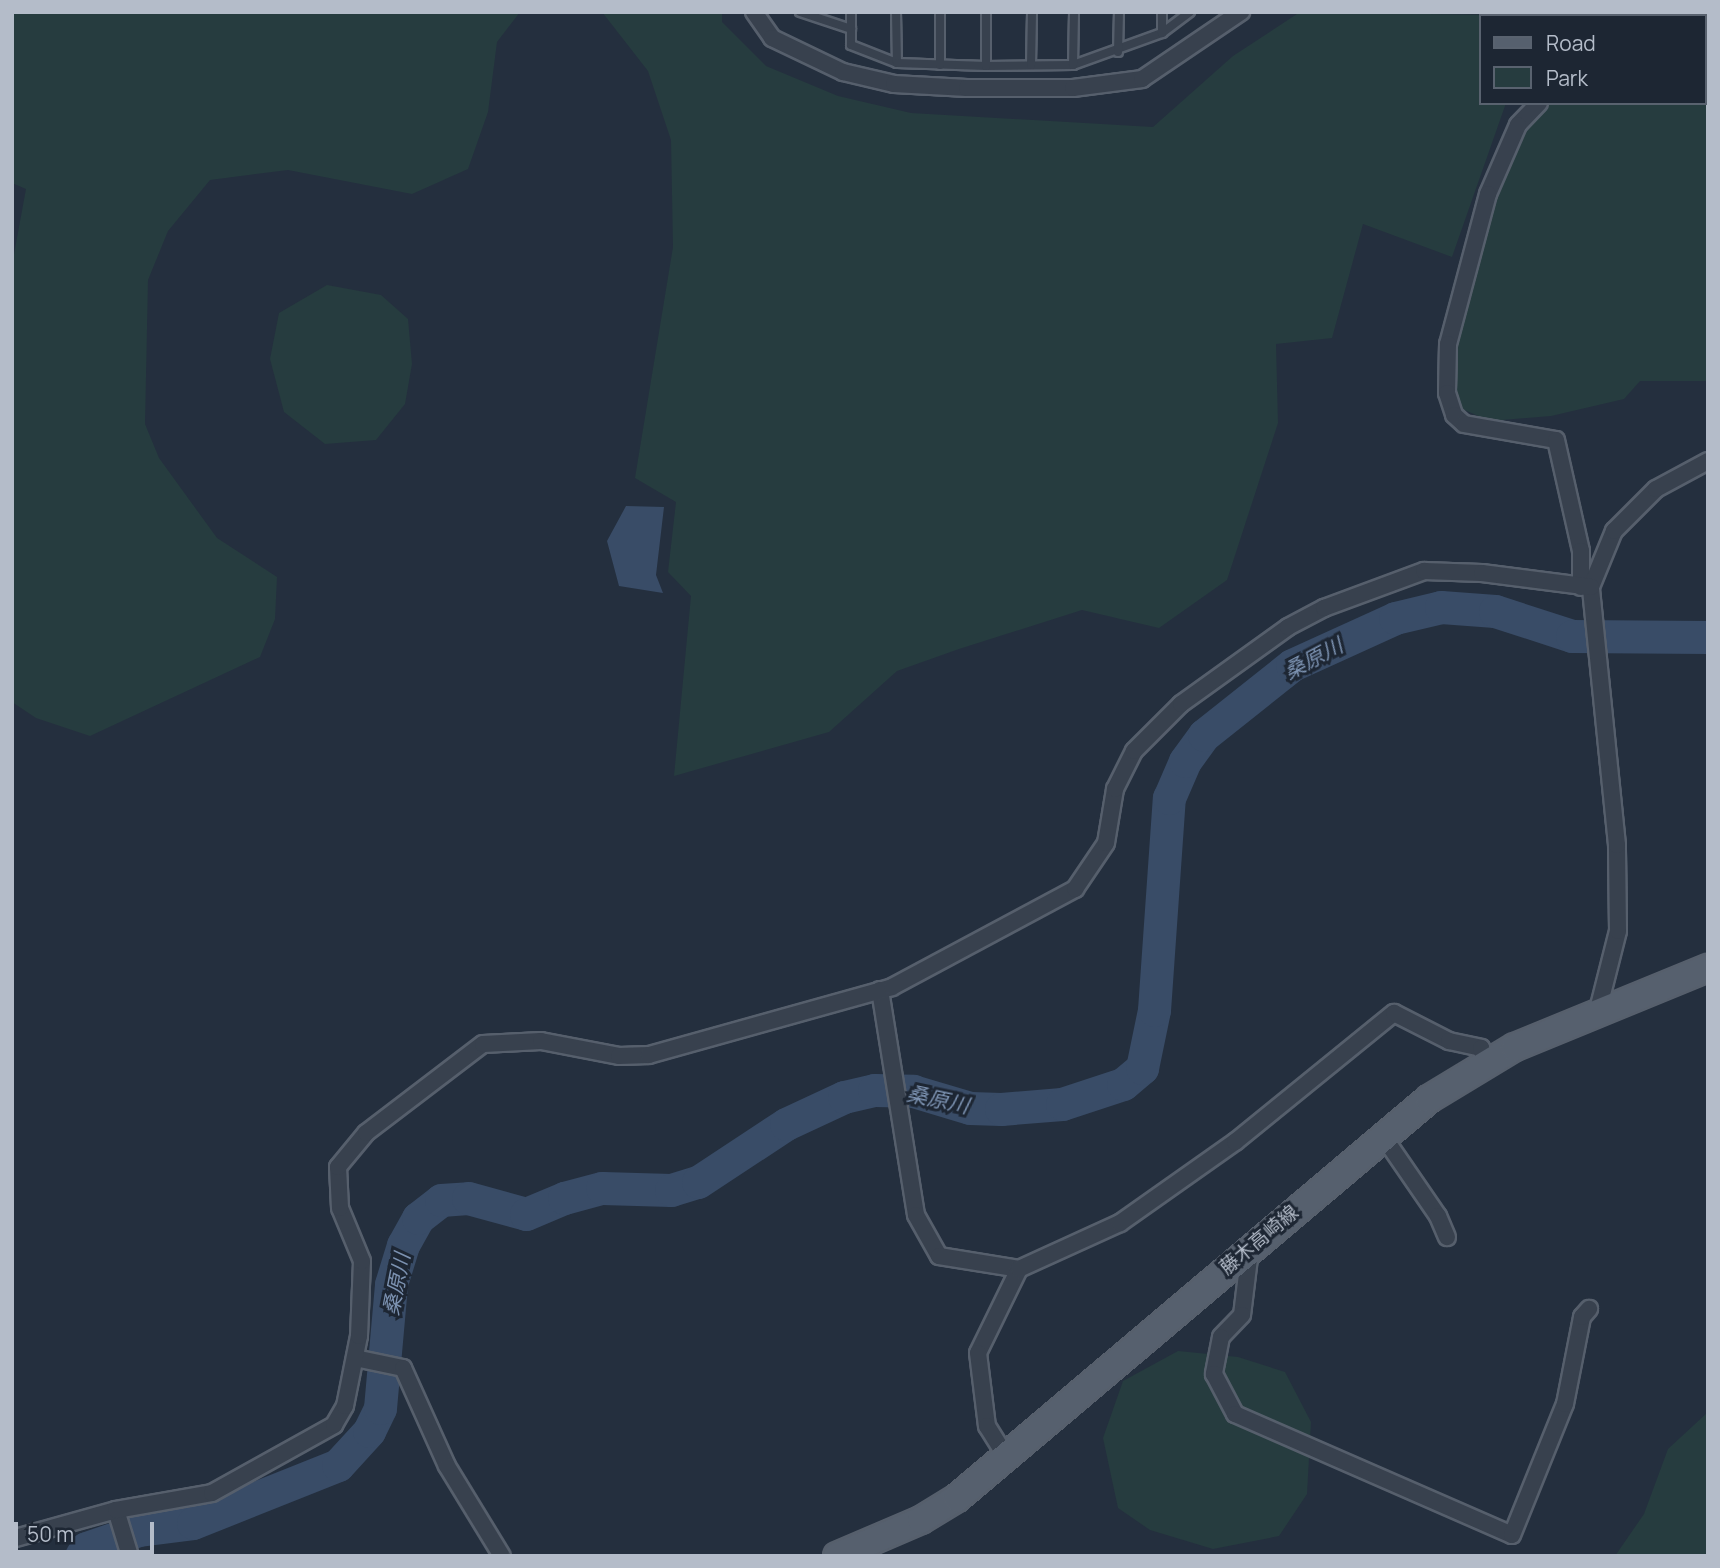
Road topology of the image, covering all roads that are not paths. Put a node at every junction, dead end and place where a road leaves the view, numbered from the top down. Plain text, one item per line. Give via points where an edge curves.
1 (754, 12) edge
2 (800, 12) edge
3 (851, 12) edge
4 (896, 12) edge
5 (940, 12) edge
6 (986, 12) edge
7 (1032, 12) edge
8 (1074, 12) edge
9 (1119, 12) edge
10 (1162, 12) edge
11 (1190, 12) edge
12 (1241, 12) edge
13 (851, 29) junction
14 (1162, 33) junction
15 (1118, 52) junction
16 (897, 63) junction
17 (940, 65) junction
18 (1031, 65) junction
19 (1073, 65) junction
20 (986, 66) junction
21 (1537, 105) edge
22 (1708, 461) edge
23 (1586, 587) junction
24 (1708, 968) edge
25 (880, 990) junction
26 (1598, 1010) junction
27 (1486, 1063) junction
28 (1383, 1136) junction
29 (1447, 1237) dead end
30 (1250, 1247) junction
31 (1019, 1269) junction
32 (1589, 1309) dead end
33 (355, 1358) junction
34 (1006, 1457) junction
35 (116, 1510) junction
36 (12, 1539) edge
37 (130, 1556) edge
38 (502, 1556) edge
39 (837, 1556) edge

1 - 12 street via 772,38 843,72 894,84 1073,88 1142,79
2 - 13 lane
3 - 13 lane
4 - 16 lane
5 - 17 lane
6 - 20 lane
7 - 18 lane
8 - 19 lane
9 - 15 lane
10 - 14 lane
11 - 14 lane
13 - 16 lane via 851,45
14 - 15 lane
15 - 19 lane
16 - 17 lane
17 - 20 lane
18 - 19 lane
18 - 20 lane
21 - 23 street via 1518,125 1488,194 1448,344 1447,393 1454,415 1464,424 1556,440
22 - 23 street via 1656,489 1614,531
23 - 25 street via 1482,573 1424,571 1324,608 1288,627 1181,704 1134,751 1115,789 1106,843 1075,889
23 - 26 street via 1618,845 1618,931
24 - 26 main road, 藤木高崎線
25 - 31 street via 916,1215 939,1256
25 - 33 street via 649,1055 619,1056 541,1041 483,1044 366,1133 338,1167 341,1208 362,1261
26 - 27 main road, 藤木高崎線
27 - 28 main road, 藤木高崎線 via 1429,1099
27 - 31 street via 1481,1048 1450,1041 1394,1013 1235,1142 1120,1223
28 - 29 street via 1438,1216
28 - 30 main road, 藤木高崎線
30 - 32 street via 1242,1315 1221,1337 1214,1374 1235,1414 1512,1535 1566,1404 1581,1317
30 - 34 main road, 藤木高崎線
31 - 34 street via 978,1353 987,1426
33 - 35 street via 345,1406 334,1425 212,1493
33 - 38 street via 403,1368 447,1466
34 - 39 main road, 藤木高崎線 via 921,1520
35 - 36 street
35 - 37 street

